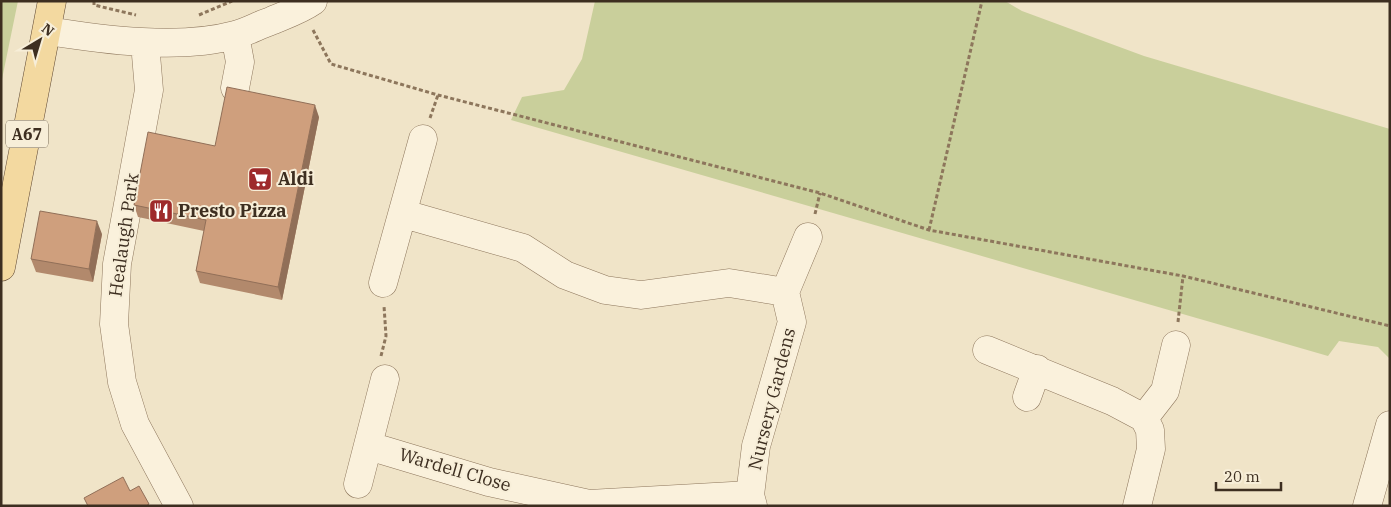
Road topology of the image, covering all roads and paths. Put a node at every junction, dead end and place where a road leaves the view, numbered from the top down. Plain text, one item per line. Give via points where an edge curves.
1 (52, 1) edge
2 (94, 1) edge
3 (232, 1) edge
4 (982, 1) edge
5 (307, 5) edge
6 (140, 16) dead end
7 (197, 16) dead end
8 (48, 31) junction
9 (235, 35) junction
10 (145, 43) junction
11 (234, 88) edge
12 (424, 138) dead end
13 (404, 214) junction
14 (929, 230) junction
15 (808, 237) dead end
16 (1, 267) edge
17 (1184, 276) junction
18 (383, 283) joint
19 (785, 292) junction
20 (1390, 326) edge
21 (1176, 344) joint
22 (987, 350) dead end
23 (1037, 369) junction
24 (385, 379) joint
25 (1027, 397) dead end
26 (1144, 418) junction
27 (1387, 442) edge
28 (369, 446) junction
29 (358, 484) dead end
30 (752, 500) edge
31 (179, 506) edge
32 (1137, 506) edge
33 (1367, 506) edge

1 - 8 main road, A67
2 - 6 path via 94,5
3 - 7 path
4 - 14 path
5 - 9 street
5 - 14 path via 331,64 438,95 820,193
8 - 10 street
8 - 16 main road, A67
9 - 10 street
9 - 11 street via 240,62
10 - 31 street, Healaugh Park via 149,90 117,264 114,324 122,382 135,424
12 - 13 street
13 - 18 street
13 - 19 street via 523,248 565,275 605,290 642,295 729,283
14 - 17 path
15 - 19 street
17 - 20 path
17 - 21 path
18 - 24 path via 386,336 377,371
19 - 30 street, Nursery Gardens via 792,322 756,446
21 - 26 street via 1165,391
22 - 23 street
23 - 25 street
23 - 26 street
24 - 28 street
26 - 32 street via 1150,430 1151,449
27 - 33 street
28 - 29 street
28 - 30 street, Wardell Close via 489,482 589,504

